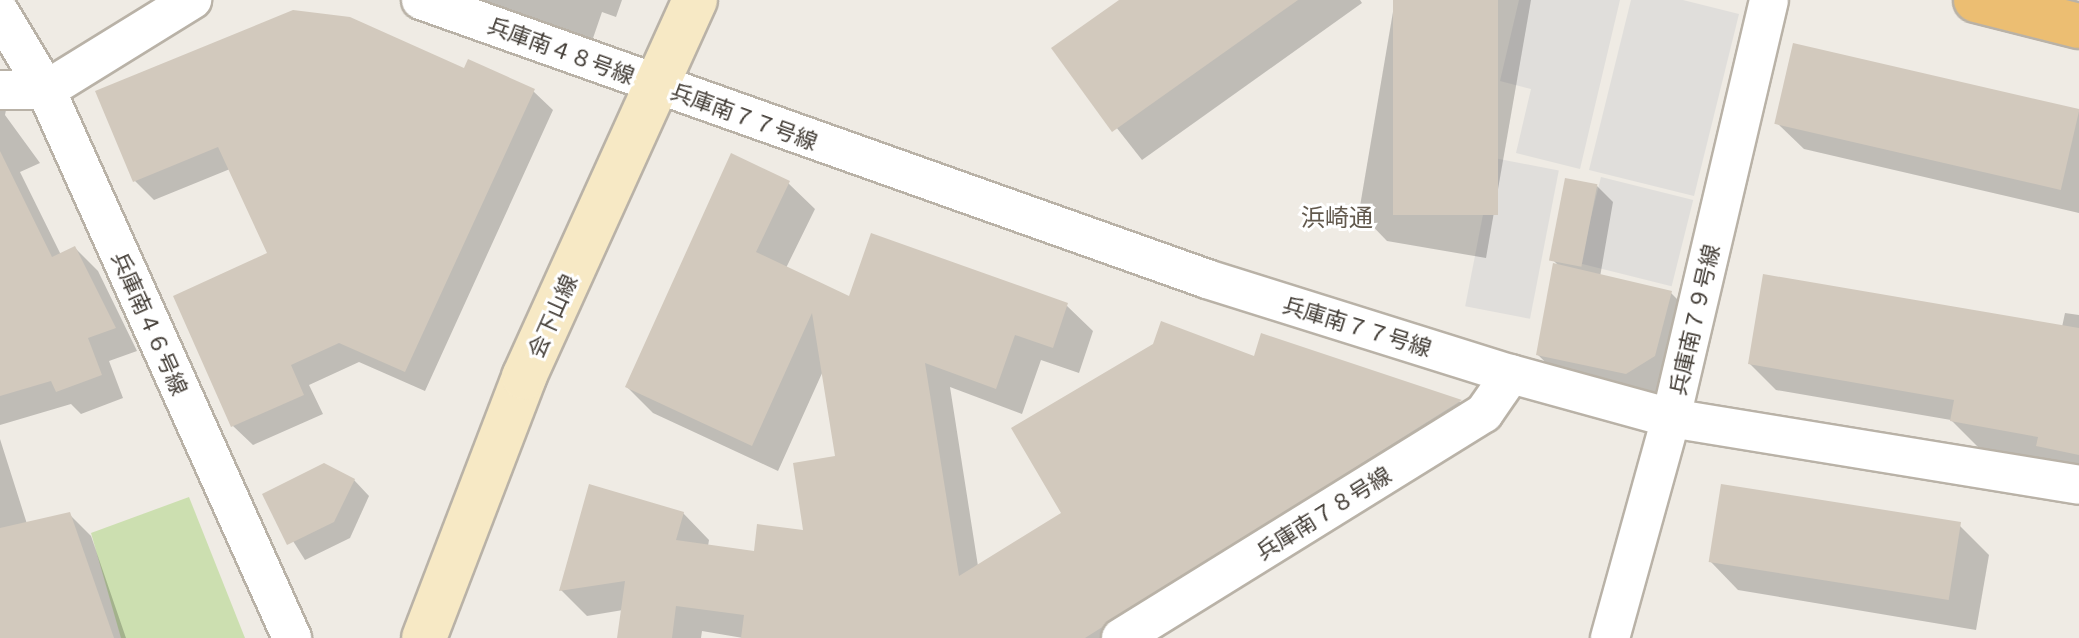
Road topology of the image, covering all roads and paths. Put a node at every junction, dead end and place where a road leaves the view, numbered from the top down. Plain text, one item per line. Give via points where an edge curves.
1 (421, 0) edge
2 (695, 0) edge
3 (1769, 0) edge
4 (1976, 0) edge
5 (180, 3) edge
6 (0, 13) edge
7 (2079, 26) edge
8 (656, 84) junction
9 (0, 90) edge
10 (46, 90) junction
11 (1511, 374) junction
12 (1671, 418) junction
13 (2079, 485) edge
14 (292, 638) edge
15 (424, 638) edge
16 (1121, 638) edge
17 (1610, 638) edge

1 - 8 street, 兵庫南４８号線
2 - 8 street, 会下山線
3 - 12 street, 兵庫南７９号線
4 - 7 highway
5 - 10 street
6 - 10 street, 兵庫南４６号線
8 - 11 street, 兵庫南７７号線 via 1207,279
8 - 15 street, 会下山線 via 524,377
9 - 10 street
10 - 14 street, 兵庫南４６号線
11 - 12 street, 兵庫南７７号線
11 - 16 street, 兵庫南７８号線 via 1484,413
12 - 13 street, 兵庫南７７号線
12 - 17 street, 兵庫南７９号線

